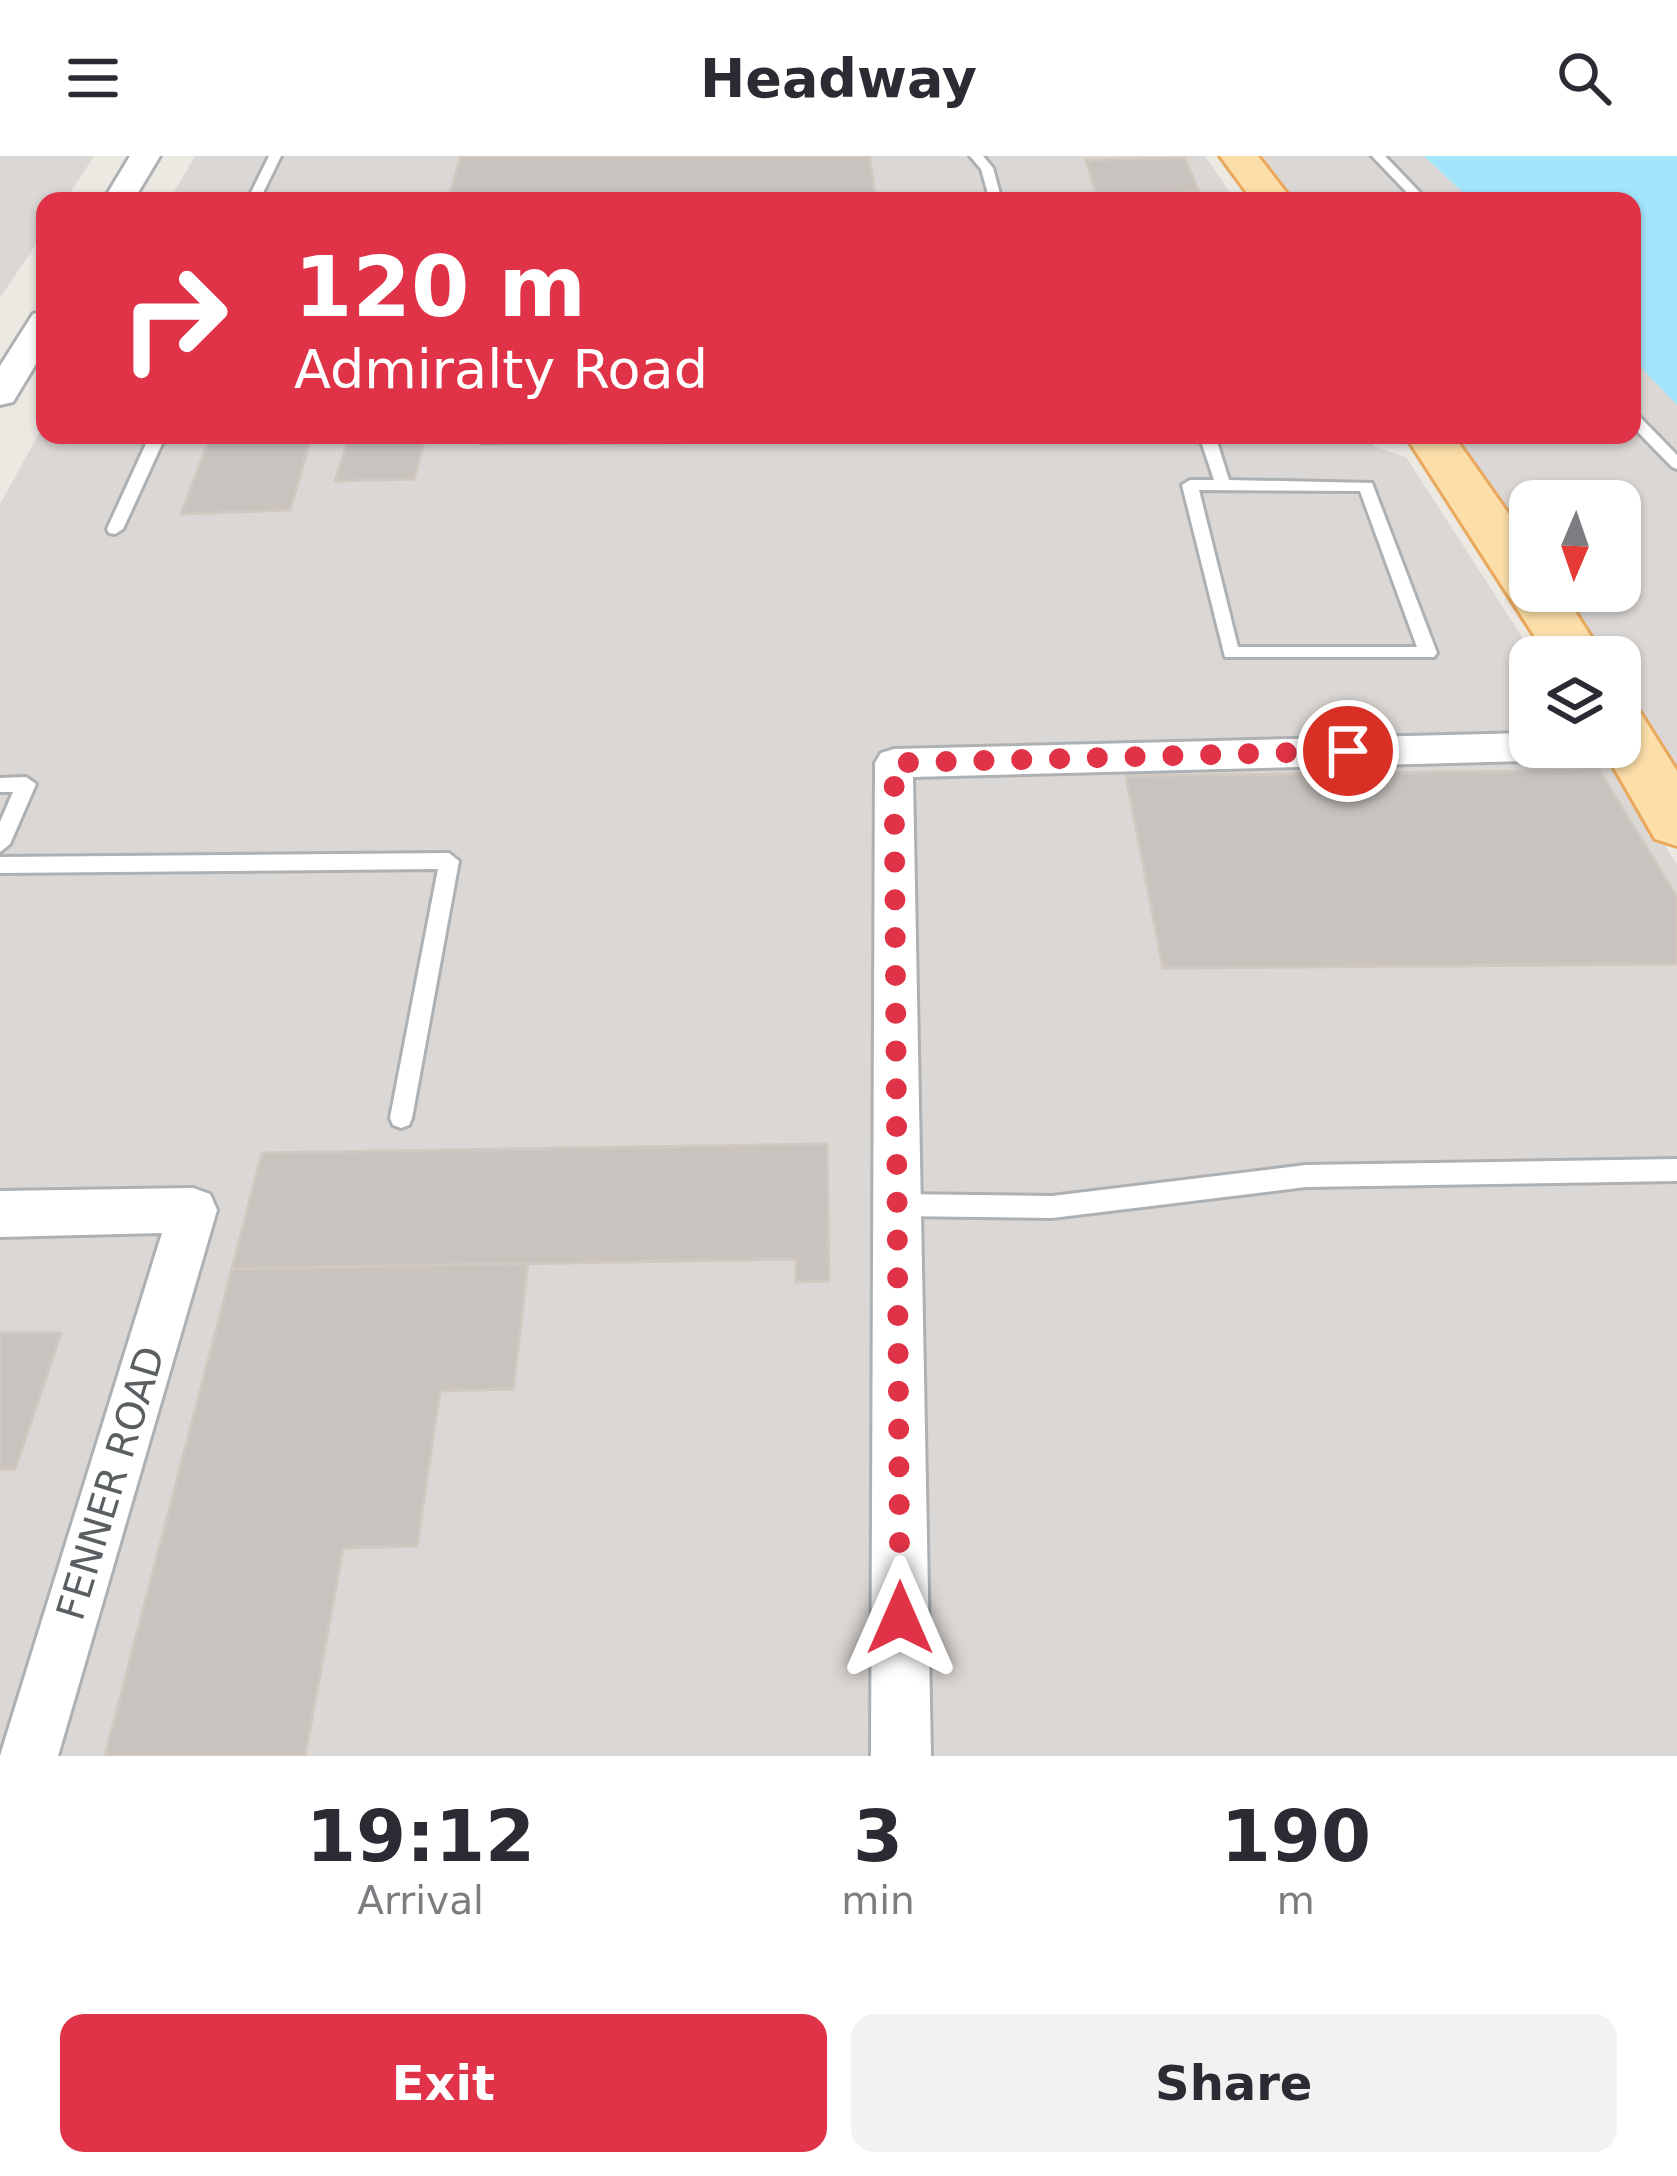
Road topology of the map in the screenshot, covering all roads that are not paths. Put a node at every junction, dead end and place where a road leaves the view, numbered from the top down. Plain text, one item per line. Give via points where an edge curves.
1 (145, 156) edge
2 (275, 156) edge
3 (976, 156) edge
4 (1239, 156) edge
5 (1378, 156) edge
6 (123, 192) edge
7 (258, 192) edge
8 (994, 192) edge
9 (1266, 192) edge
10 (1413, 192) edge
11 (36, 335) edge
12 (0, 394) edge
13 (1641, 426) edge
14 (154, 444) edge
15 (1210, 444) edge
16 (1435, 444) edge
17 (1677, 464) edge
18 (1222, 485) junction
19 (116, 529) dead end
20 (1509, 552) edge
21 (1509, 748) edge
22 (1641, 765) edge
23 (0, 785) edge
24 (1677, 822) edge
25 (0, 844) edge
26 (0, 865) edge
27 (401, 1118) dead end
28 (1677, 1170) edge
29 (897, 1205) junction
30 (0, 1214) edge
31 (28, 1756) edge
32 (901, 1756) edge

1 - 6 street
2 - 7 lane
3 - 8 lane
4 - 9 main road
5 - 10 lane
11 - 12 street
13 - 17 lane
14 - 19 lane
15 - 18 lane
16 - 20 main road
18 - 18 lane via 1190,485 1231,652 1428,653 1366,486
21 - 29 street via 894,763
22 - 24 main road
23 - 25 lane via 26,784
26 - 27 lane via 449,861
28 - 29 lane via 1306,1176 1052,1207
29 - 32 street
30 - 31 street, FENNER ROAD via 193,1210

